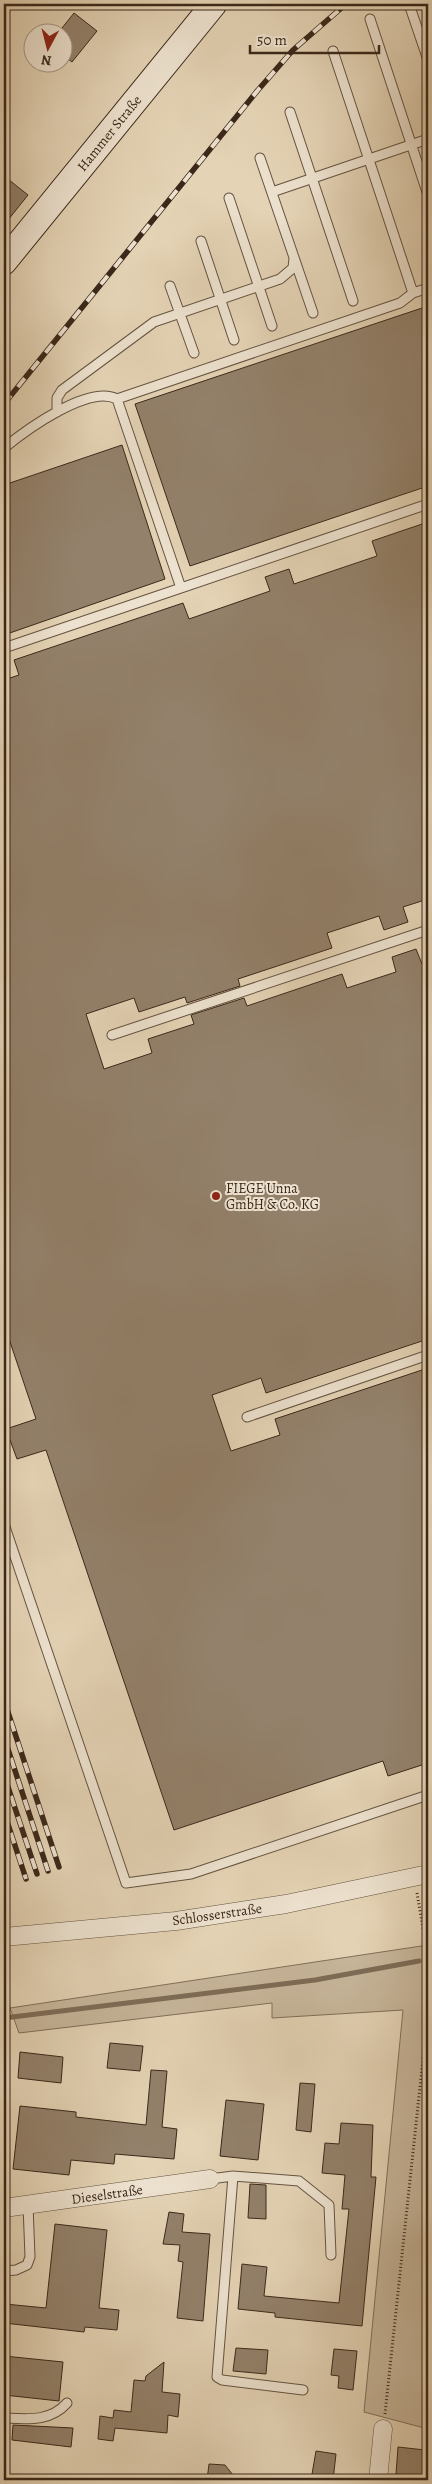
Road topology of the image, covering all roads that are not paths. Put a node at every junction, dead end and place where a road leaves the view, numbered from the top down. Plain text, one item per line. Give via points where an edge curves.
1 (214, 4) edge
2 (409, 4) edge
3 (370, 19) dead end
4 (333, 52) dead end
5 (428, 60) edge
6 (290, 112) dead end
7 (428, 139) edge
8 (411, 145) junction
9 (260, 158) dead end
10 (369, 159) junction
11 (312, 178) junction
12 (272, 192) junction
13 (428, 195) edge
14 (229, 198) dead end
15 (201, 241) dead end
16 (294, 258) junction
17 (4, 262) edge
18 (170, 286) dead end
19 (259, 286) junction
20 (428, 288) edge
21 (413, 293) junction
22 (220, 300) junction
23 (353, 301) dead end
24 (313, 313) dead end
25 (180, 314) junction
26 (272, 326) dead end
27 (234, 340) dead end
28 (194, 353) dead end
29 (118, 399) junction
30 (57, 412) junction
31 (4, 448) edge
32 (428, 504) edge
33 (181, 588) junction
34 (4, 648) edge
35 (428, 930) edge
36 (112, 1034) dead end
37 (428, 1355) edge
38 (247, 1417) dead end
39 (4, 1524) edge
40 (428, 1795) edge
41 (428, 1874) edge
42 (4, 1937) edge
43 (233, 2176) junction
44 (210, 2179) joint
45 (28, 2205) junction
46 (4, 2208) edge
47 (330, 2255) dead end
48 (4, 2271) edge
49 (303, 2390) dead end
50 (67, 2403) dead end
51 (4, 2418) edge
52 (383, 2429) road end
53 (378, 2480) edge

1 - 17 main road, Hammer Straße
2 - 5 lane
3 - 8 lane
4 - 10 lane
6 - 11 lane
7 - 8 lane
8 - 10 lane
8 - 13 lane
9 - 12 lane
10 - 11 lane
10 - 21 lane
11 - 12 lane
11 - 23 lane
12 - 16 lane
14 - 19 lane
15 - 22 lane
16 - 19 lane via 293,268 288,274
16 - 24 lane
18 - 25 lane
19 - 22 lane
19 - 26 lane
20 - 21 lane
21 - 29 lane via 400,303
22 - 25 lane
22 - 27 lane
25 - 28 lane
25 - 30 lane via 154,322 62,390 57,398
29 - 30 lane via 103,395
29 - 33 lane
30 - 31 lane
32 - 33 lane
33 - 34 lane
35 - 36 lane
37 - 38 lane
39 - 40 lane via 126,1883 191,1874
41 - 42 street, Schlosserstraße via 286,1904 176,1921
43 - 44 lane
43 - 47 lane via 299,2181 322,2199 329,2205
43 - 49 lane via 217,2377
44 - 45 street, Dieselstraße
45 - 46 street, Dieselstraße
45 - 48 lane via 30,2257 22,2267
50 - 51 lane via 59,2412 43,2419
52 - 53 street

